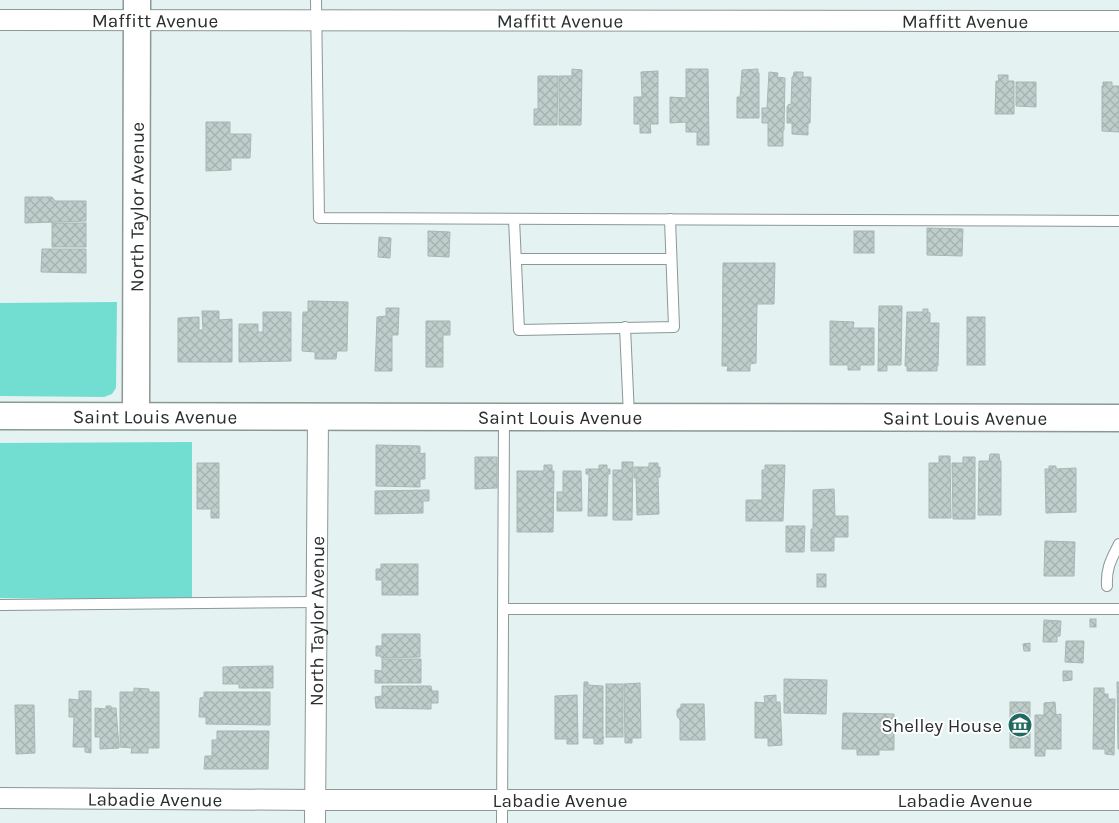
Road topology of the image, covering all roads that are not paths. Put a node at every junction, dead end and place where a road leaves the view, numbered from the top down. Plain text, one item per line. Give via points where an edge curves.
1 (316, 0) edge
2 (137, 10) edge
3 (0, 20) edge
4 (316, 20) junction
5 (1119, 21) edge
6 (514, 218) junction
7 (670, 219) junction
8 (1119, 221) edge
9 (516, 259) junction
10 (671, 259) junction
11 (625, 327) junction
12 (0, 416) edge
13 (136, 416) junction
14 (318, 417) junction
15 (504, 418) junction
16 (629, 418) junction
17 (1119, 418) edge
18 (1119, 544) edge
19 (1107, 586) dead end
20 (316, 602) junction
21 (0, 605) edge
22 (503, 609) junction
23 (1119, 609) edge
24 (0, 798) edge
25 (314, 800) junction
26 (502, 800) junction
27 (1119, 800) edge
28 (314, 823) edge
29 (502, 823) edge

1 - 4 lane
2 - 3 street, Maffitt Avenue
2 - 4 street, Maffitt Avenue
2 - 13 street, North Taylor Avenue
4 - 5 street, Maffitt Avenue
4 - 6 lane via 319,218
6 - 7 lane
6 - 9 lane
7 - 8 lane
7 - 10 lane
9 - 10 lane
9 - 11 lane via 519,330
10 - 11 lane via 674,328
11 - 16 lane
12 - 13 street, Saint Louis Avenue
13 - 14 street, Saint Louis Avenue
14 - 15 street, Saint Louis Avenue
14 - 20 street, North Taylor Avenue
15 - 16 street, Saint Louis Avenue
15 - 22 lane
16 - 17 street, Saint Louis Avenue
18 - 19 lane via 1108,567
20 - 21 lane
20 - 25 street, North Taylor Avenue
22 - 23 lane
22 - 26 lane
24 - 25 street, Labadie Avenue
25 - 26 street, Labadie Avenue
25 - 28 street, North Taylor Avenue
26 - 27 street, Labadie Avenue
26 - 29 lane

